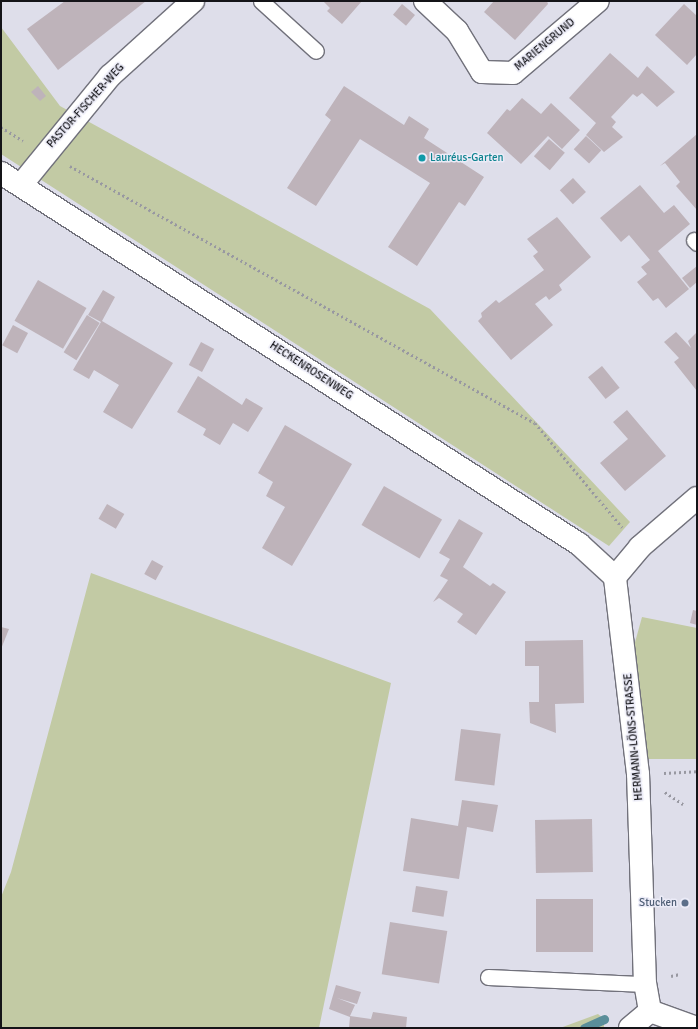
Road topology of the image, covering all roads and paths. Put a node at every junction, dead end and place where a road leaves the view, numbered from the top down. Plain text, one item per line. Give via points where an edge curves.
1 (193, 1) edge
2 (261, 1) edge
3 (425, 1) edge
4 (598, 1) edge
5 (316, 51) dead end
6 (1, 127) edge
7 (44, 152) junction
8 (1, 173) edge
9 (21, 185) junction
10 (697, 498) edge
11 (640, 547) junction
12 (615, 577) junction
13 (697, 771) edge
14 (638, 774) junction
15 (488, 977) dead end
16 (645, 984) junction
17 (650, 1011) junction
18 (630, 1028) edge
19 (696, 1028) edge

1 - 7 street, PASTOR-FISCHER-WEG via 110,76
2 - 5 lane
3 - 4 street, MARIENGRUND via 457,31 482,72 513,73
6 - 7 path
7 - 9 street, PASTOR-FISCHER-WEG
7 - 11 path via 535,423
8 - 9 street, HECKENROSENWEG
9 - 12 street, HECKENROSENWEG via 580,544
10 - 11 street
11 - 12 street
12 - 14 street, HERMANN-LÖNS-STRASSE
13 - 14 path
14 - 16 street, HERMANN-LÖNS-STRASSE
15 - 16 lane
16 - 17 street, HERMANN-LÖNS-STRASSE
17 - 18 street
17 - 19 street

